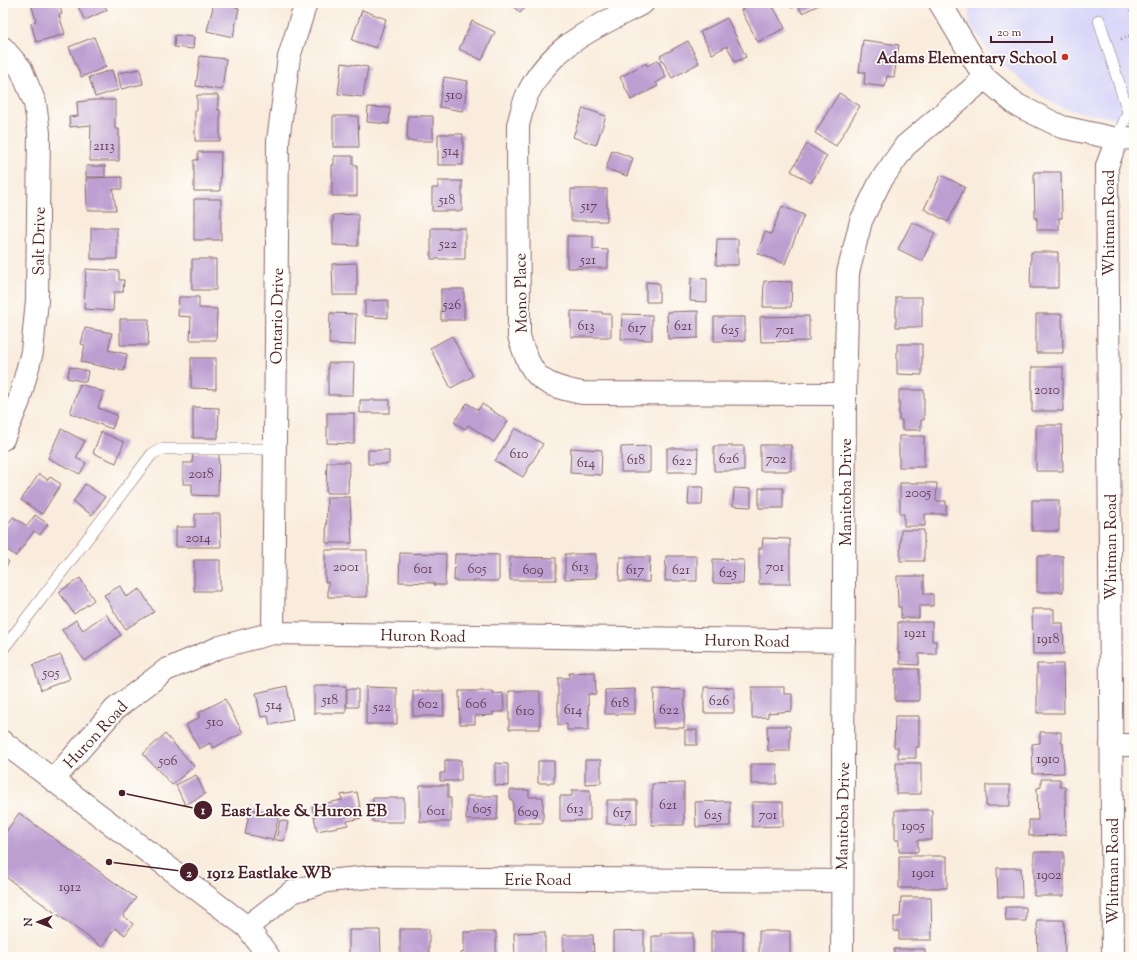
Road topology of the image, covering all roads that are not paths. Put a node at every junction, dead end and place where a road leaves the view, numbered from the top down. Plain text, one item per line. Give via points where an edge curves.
1 (306, 3) edge
2 (643, 3) edge
3 (940, 3) edge
4 (1099, 20) dead end
5 (3, 48) edge
6 (985, 78) junction
7 (1125, 139) edge
8 (845, 394) junction
9 (3, 439) edge
10 (275, 449) junction
11 (273, 633) junction
12 (844, 641) junction
13 (3, 649) edge
14 (3, 742) edge
15 (1111, 745) junction
16 (1134, 745) edge
17 (54, 779) junction
18 (842, 881) junction
19 (247, 926) junction
20 (269, 957) edge
21 (842, 957) edge
22 (1113, 957) edge

1 - 10 street, Ontario Drive via 289,57 278,141
2 - 8 street, Mono Place via 571,41 545,66 528,94 518,125 519,336 526,360 536,376 557,388 582,393
3 - 6 street
4 - 7 lane via 1128,112
5 - 9 street, Salt Drive via 21,68 35,103 39,133 37,300 32,352 19,402
6 - 7 street via 1017,105 1062,127
6 - 8 street, Manitoba Drive via 904,146 880,182 861,221 848,273
7 - 15 street, Whitman Road via 1107,166
8 - 12 street, Manitoba Drive
10 - 11 street, Ontario Drive
10 - 13 lane via 162,448 152,454
11 - 12 street, Huron Road
11 - 17 street, Huron Road via 220,647 166,670 115,709
12 - 18 street, Manitoba Drive
14 - 17 street
15 - 16 street
15 - 22 street, Whitman Road
17 - 19 street
18 - 19 street, Erie Road via 369,877 327,881 292,892
18 - 21 street, Manitoba Drive
19 - 20 street

